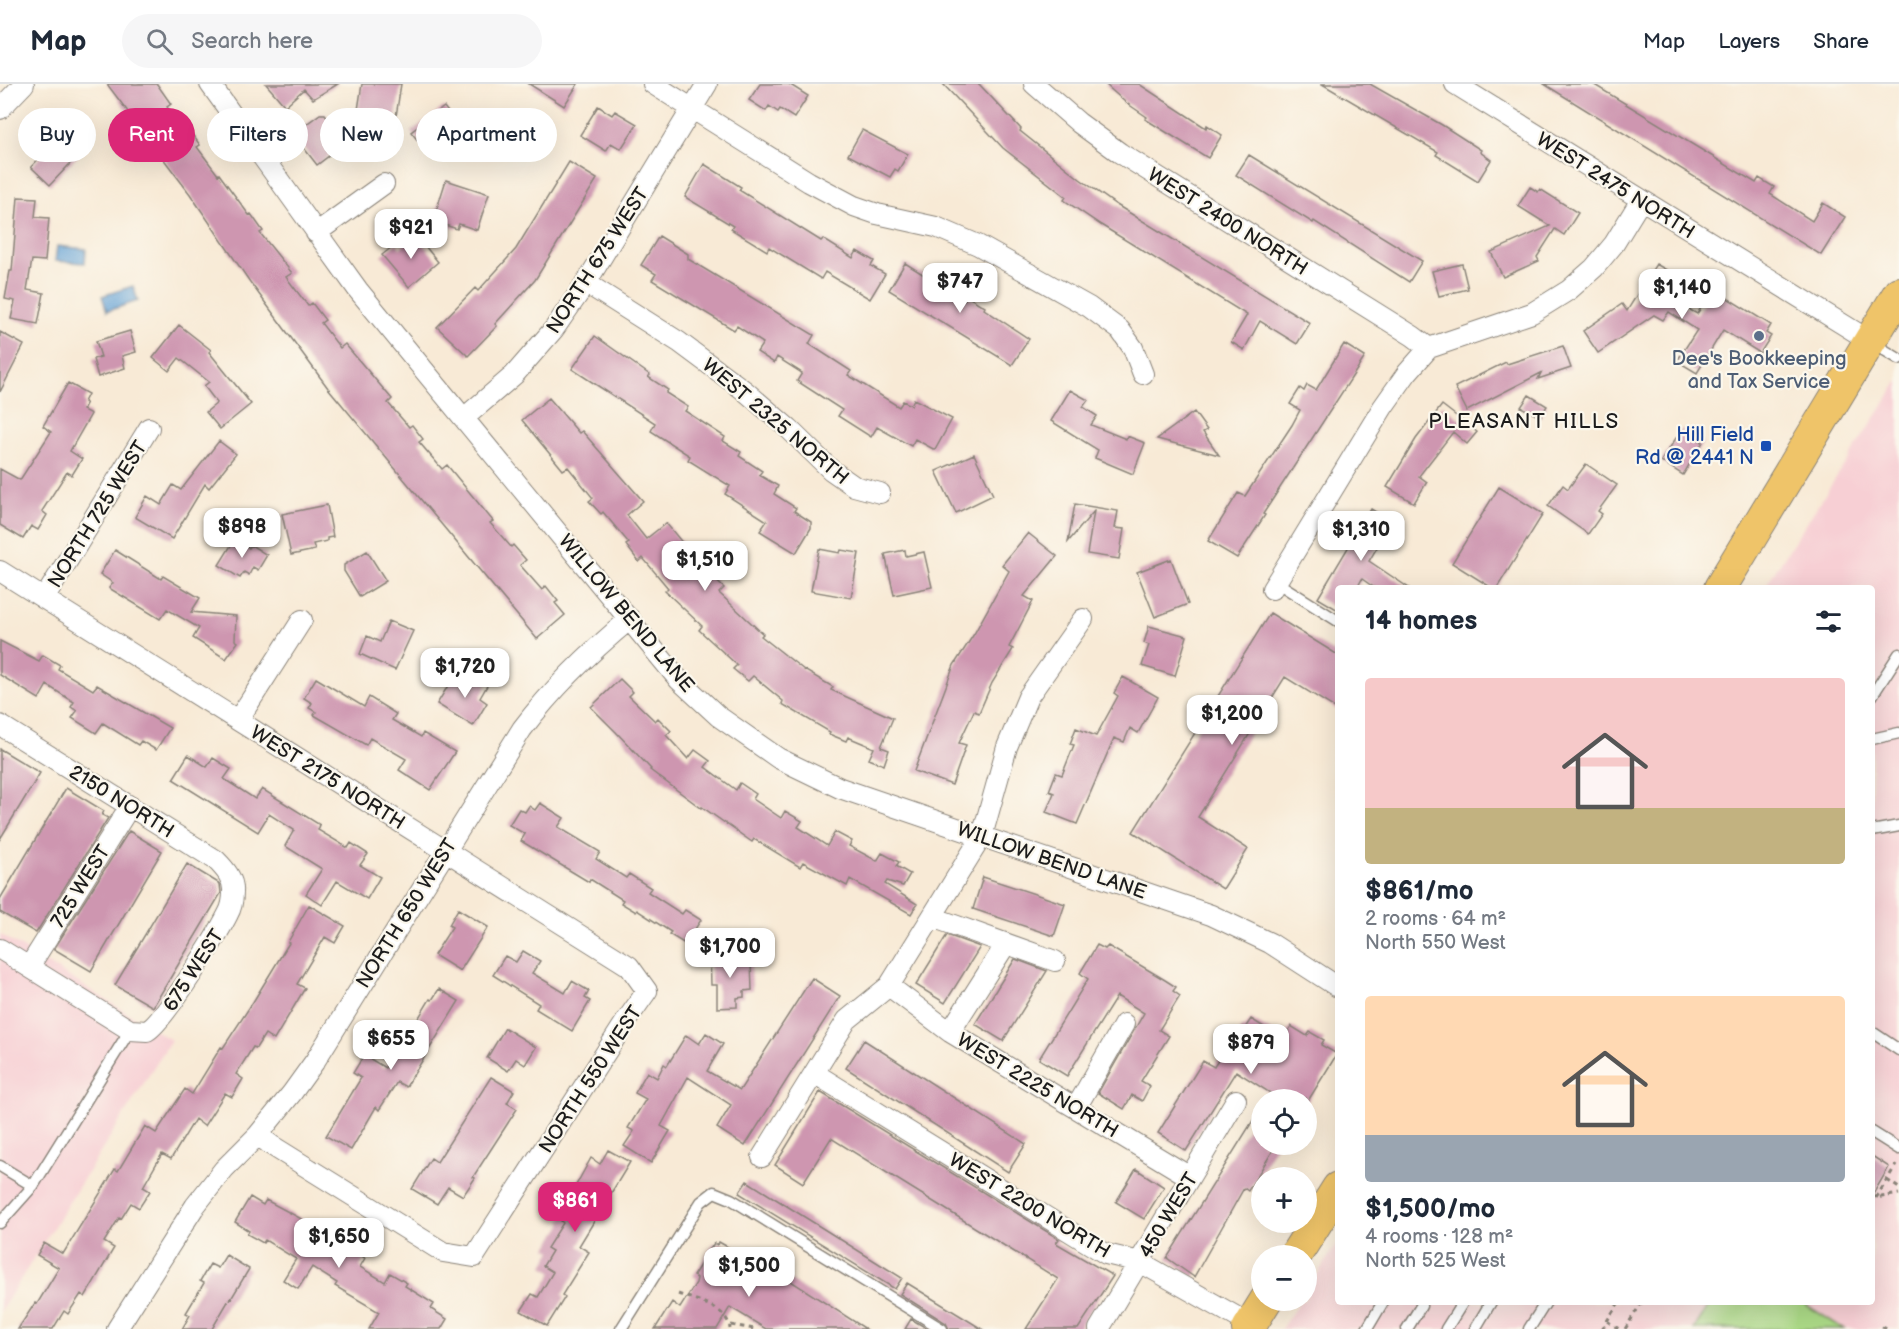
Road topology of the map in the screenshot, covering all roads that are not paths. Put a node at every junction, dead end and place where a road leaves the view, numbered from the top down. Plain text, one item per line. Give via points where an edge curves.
1 (24, 84) edge
2 (210, 84) edge
3 (653, 84) edge
4 (708, 84) edge
5 (1034, 84) edge
6 (1455, 84) edge
7 (692, 108) junction
8 (0, 109) edge
9 (384, 184) dead end
10 (1641, 200) junction
11 (316, 233) junction
12 (586, 283) junction
13 (1899, 293) edge
14 (1869, 341) junction
15 (1429, 348) junction
16 (1899, 359) edge
17 (1143, 374) dead end
18 (464, 418) junction
19 (149, 428) dead end
20 (880, 493) dead end
21 (0, 571) edge
22 (1274, 585) joint
23 (1722, 585) edge
24 (44, 599) junction
25 (630, 619) junction
26 (1083, 619) dead end
27 (1335, 619) edge
28 (302, 620) dead end
29 (1899, 654) edge
30 (1875, 691) edge
31 (238, 720) junction
32 (0, 726) edge
33 (1899, 733) edge
34 (1875, 738) edge
35 (130, 806) junction
36 (1899, 826) edge
37 (1875, 830) edge
38 (982, 836) junction
39 (444, 851) junction
40 (233, 886) joint
41 (932, 917) junction
42 (1006, 944) junction
43 (0, 949) edge
44 (1055, 962) dead end
45 (29, 967) junction
46 (1335, 985) edge
47 (889, 986) junction
48 (647, 991) joint
49 (1124, 1024) dead end
50 (130, 1030) junction
51 (950, 1032) junction
52 (1875, 1034) edge
53 (1899, 1050) edge
54 (814, 1073) junction
55 (1236, 1100) dead end
56 (1076, 1108) junction
57 (1875, 1134) edge
58 (258, 1135) junction
59 (1899, 1149) edge
60 (762, 1157) dead end
61 (0, 1166) edge
62 (1190, 1177) junction
63 (33, 1186) junction
64 (1335, 1193) edge
65 (0, 1223) edge
66 (1302, 1245) edge
67 (1140, 1262) junction
68 (1381, 1305) edge
69 (1461, 1305) edge
70 (1489, 1305) edge
71 (1544, 1305) edge
72 (1421, 1306) dead end
73 (1255, 1321) edge
74 (117, 1329) edge
75 (621, 1329) edge
76 (942, 1329) edge
77 (1099, 1329) edge
78 (1367, 1329) edge
79 (1407, 1329) edge
80 (1446, 1329) edge
81 (1474, 1329) edge
82 (1529, 1329) edge

1 - 8 street
2 - 11 street, WILLOW BEND LANE
3 - 7 street
4 - 7 street, NORTH 675 WEST
5 - 15 street, WEST 2400 NORTH via 1120,153
6 - 10 street, WEST 2475 NORTH
7 - 12 street, NORTH 675 WEST
7 - 17 street via 854,206 936,227 978,245 1089,307 1120,330
9 - 11 street
10 - 14 street, WEST 2475 NORTH
10 - 15 street via 1614,244 1569,290 1532,313
11 - 18 street, WILLOW BEND LANE
12 - 18 street, NORTH 675 WEST via 554,329 514,375
12 - 20 street, WEST 2325 NORTH via 679,342 745,391 831,470 854,486
13 - 14 main road
14 - 16 lane
14 - 23 main road
15 - 22 street via 1383,407
18 - 25 street, WILLOW BEND LANE
19 - 24 street, NORTH 725 WEST
21 - 24 street, WEST 2175 NORTH
22 - 27 lane
24 - 31 street, WEST 2175 NORTH
25 - 38 street, WILLOW BEND LANE via 679,680 718,717 778,758 840,788
25 - 39 street, NORTH 650 WEST via 545,699
26 - 38 street via 1028,697 1007,747
28 - 31 street
29 - 30 lane
31 - 39 street, WEST 2175 NORTH
32 - 35 street, 2150 NORTH
33 - 34 lane
35 - 40 street, 2150 NORTH via 216,860
35 - 45 street, 725 WEST
36 - 37 lane
38 - 41 street
38 - 46 street, WILLOW BEND LANE via 1221,919 1270,943
39 - 48 street, WEST 2175 NORTH via 629,966
39 - 58 street, NORTH 650 WEST via 315,1061
40 - 50 street, 675 WEST via 228,913 162,1017 147,1031
41 - 42 street
41 - 47 street
42 - 44 street
42 - 51 street
43 - 45 street
45 - 50 street
47 - 51 street, WEST 2225 NORTH
47 - 54 street via 847,1020
48 - 58 street, NORTH 550 WEST via 474,1257 443,1252
49 - 56 street
50 - 63 lane
51 - 56 street, WEST 2225 NORTH
52 - 53 lane
54 - 60 street
54 - 67 street, WEST 2200 NORTH via 1106,1254
55 - 62 street, 450 WEST
56 - 62 street, WEST 2225 NORTH
57 - 59 lane
58 - 74 street, NORTH 650 WEST via 224,1168 195,1206
61 - 63 lane
62 - 67 street, 450 WEST
63 - 65 lane
64 - 66 main road
67 - 73 street, WEST 2200 NORTH
67 - 77 street, 450 WEST
68 - 78 lane
69 - 80 lane
70 - 81 lane
71 - 82 lane
72 - 79 lane
75 - 76 lane via 701,1202 714,1192 731,1198

